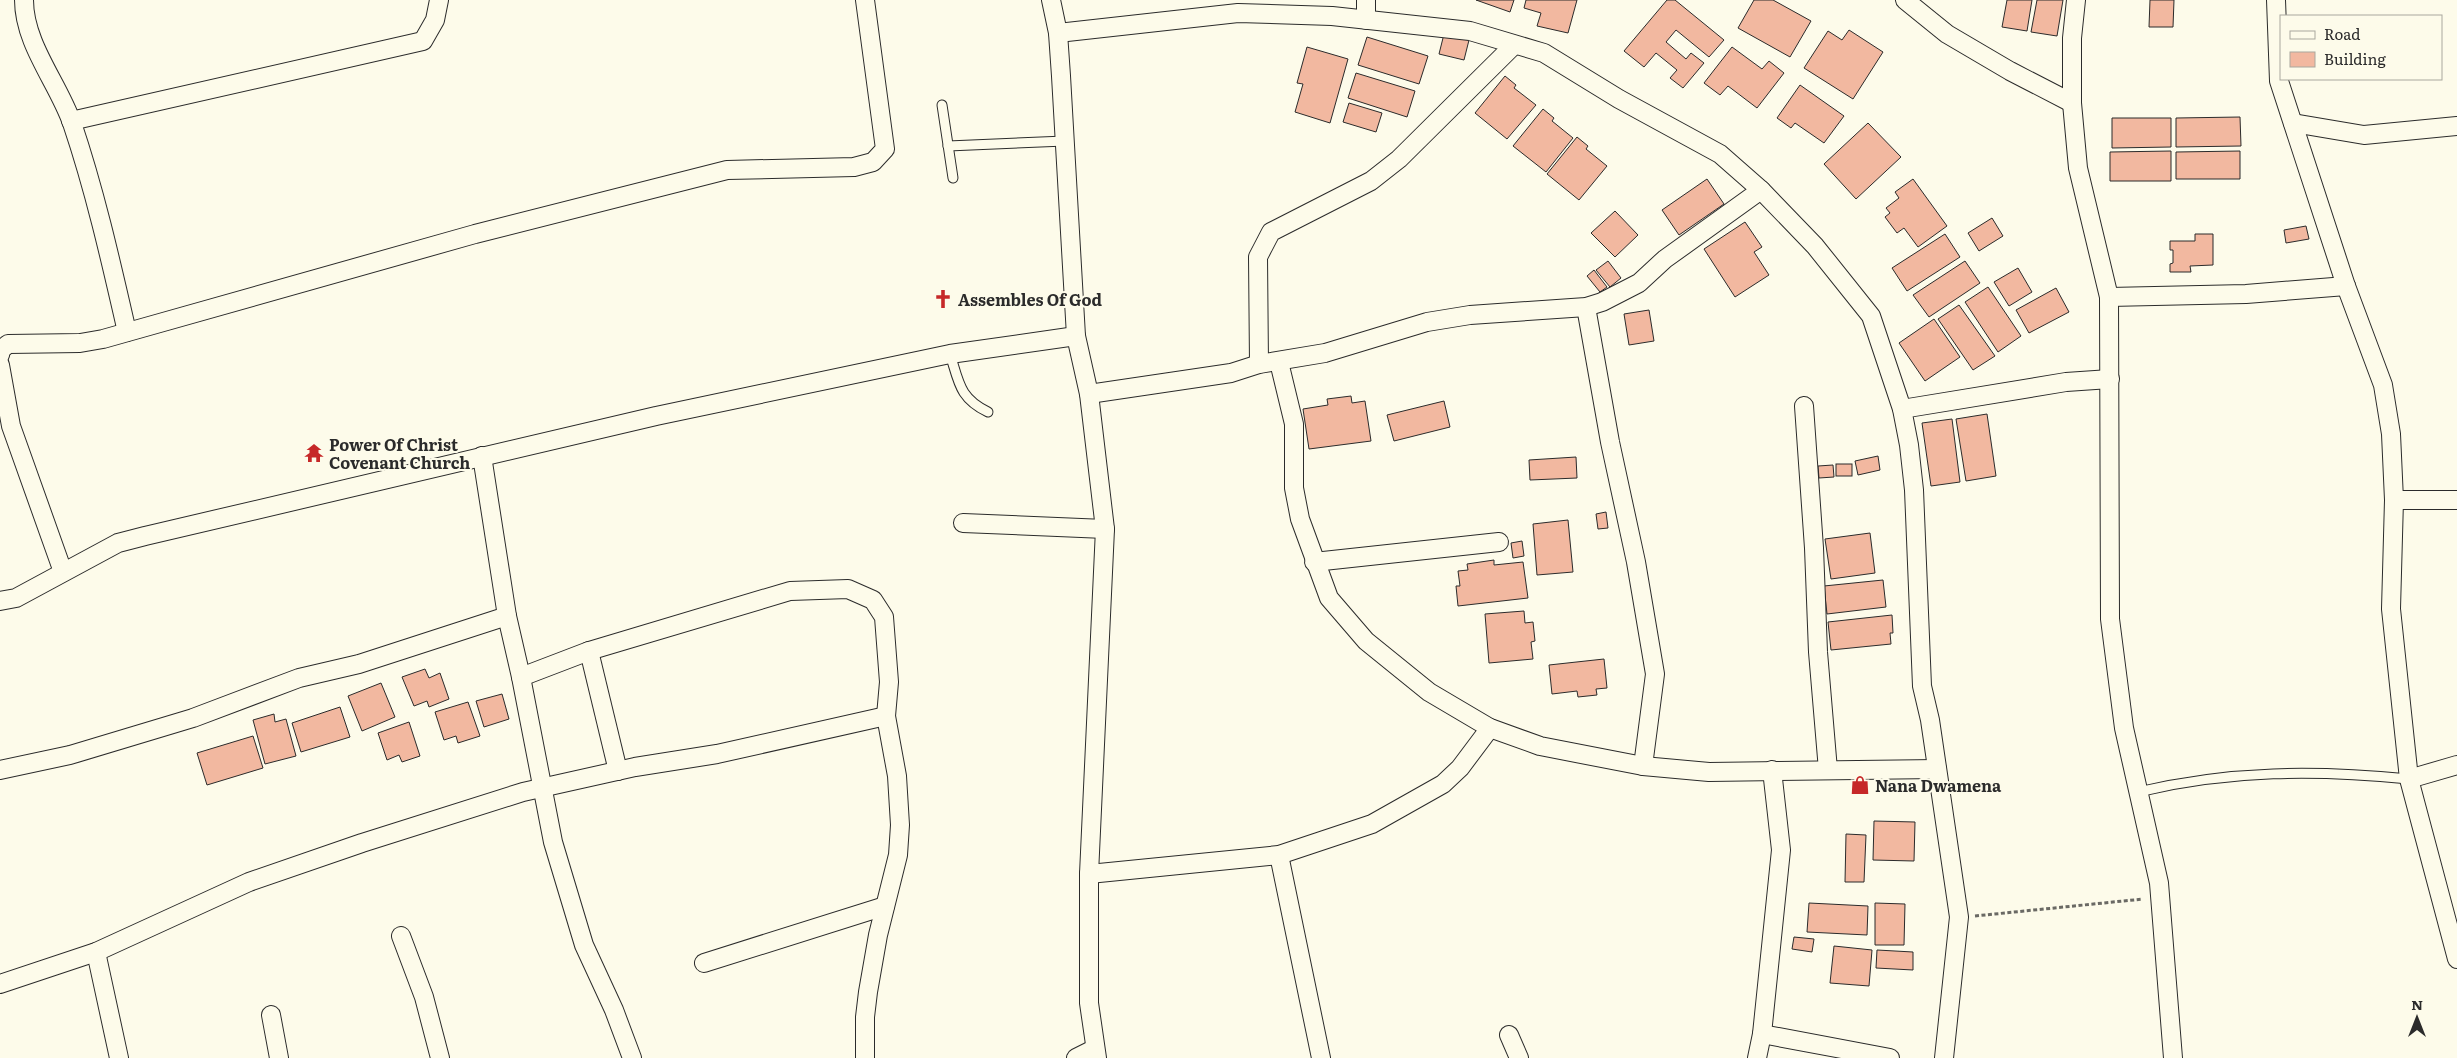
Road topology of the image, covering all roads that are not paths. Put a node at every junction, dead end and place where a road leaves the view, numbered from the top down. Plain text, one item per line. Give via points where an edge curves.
1 (24, 0) edge
2 (439, 0) edge
3 (866, 0) edge
4 (1051, 0) edge
5 (1366, 0) edge
6 (1905, 0) edge
7 (2076, 0) edge
8 (2276, 0) edge
9 (1366, 20) junction
10 (1058, 33) junction
11 (1514, 46) junction
12 (2072, 104) junction
13 (942, 105) dead end
14 (72, 121) junction
15 (2293, 122) junction
16 (2457, 126) edge
17 (1065, 141) junction
18 (948, 146) junction
19 (953, 178) dead end
20 (1761, 190) junction
21 (2346, 286) junction
22 (2109, 297) junction
23 (1586, 307) junction
24 (127, 332) junction
25 (1076, 336) junction
26 (950, 354) junction
27 (0, 355) edge
28 (1279, 362) junction
29 (1259, 364) junction
30 (2110, 379) junction
31 (1088, 394) junction
32 (1804, 406) dead end
33 (1902, 409) junction
34 (988, 412) dead end
35 (6, 427) edge
36 (482, 456) junction
37 (2394, 500) junction
38 (2457, 500) edge
39 (963, 523) dead end
40 (1105, 529) junction
41 (1499, 542) dead end
42 (1314, 562) junction
43 (63, 572) junction
44 (0, 601) edge
45 (507, 616) junction
46 (589, 651) junction
47 (521, 677) junction
48 (886, 716) junction
49 (1490, 728) junction
50 (2457, 765) edge
51 (1643, 766) junction
52 (1937, 769) junction
53 (0, 770) edge
54 (1772, 770) junction
55 (1828, 770) junction
56 (618, 771) junction
57 (2409, 779) junction
58 (543, 787) junction
59 (2138, 792) junction
60 (1279, 855) junction
61 (1088, 874) junction
62 (885, 906) junction
63 (401, 936) dead end
64 (96, 952) junction
65 (2457, 959) edge
66 (704, 963) dead end
67 (0, 984) edge
68 (271, 1015) dead end
69 (1762, 1034) junction
70 (1509, 1035) dead end
71 (1096, 1054) edge
72 (119, 1058) edge
73 (279, 1058) edge
74 (440, 1058) edge
75 (632, 1058) edge
76 (865, 1058) edge
77 (1076, 1058) edge
78 (1322, 1058) edge
79 (1519, 1058) edge
80 (1757, 1058) edge
81 (1890, 1058) edge
82 (1944, 1058) edge
83 (2174, 1058) edge

1 - 14 street via 36,49
2 - 14 street via 435,20 423,41
3 - 24 street via 884,149 873,162 854,167 727,170 475,234
4 - 10 street
5 - 9 street
6 - 12 street via 1947,34
7 - 12 street via 2072,38
8 - 15 street via 2279,81
9 - 10 street via 1238,13
9 - 11 street via 1470,31
10 - 17 street
11 - 20 street via 1544,53 1619,99 1720,154
11 - 29 street via 1399,159 1371,180 1271,232 1258,257
12 - 22 street via 2078,168
13 - 18 lane
14 - 24 street
15 - 16 street via 2364,135
15 - 21 street
17 - 18 lane
17 - 25 street
18 - 19 lane
20 - 23 street via 1666,259 1639,283
20 - 33 street via 1815,246 1871,316
21 - 22 street via 2246,294
21 - 37 street via 2383,385 2391,434
22 - 30 street
23 - 28 street via 1470,315 1427,322 1373,340
23 - 51 street via 1655,674
24 - 27 street via 80,343 8,344
25 - 26 street
25 - 31 street
26 - 34 lane via 966,397
26 - 36 street
27 - 35 street
28 - 29 street
28 - 42 street via 1294,424 1294,488
29 - 31 street via 1202,378
30 - 33 street via 2066,382
30 - 59 street via 2110,619 2124,728
31 - 40 street
32 - 55 street
33 - 52 street via 1914,490 1920,669
35 - 43 street
36 - 43 street via 118,543
36 - 45 street
37 - 38 street
37 - 57 street via 2391,609
39 - 40 street
40 - 61 street
41 - 42 street
42 - 49 street via 1329,598 1366,641 1429,692
43 - 44 street via 16,598
45 - 47 street
45 - 53 street via 359,664 299,678 193,718 70,755
46 - 47 street
46 - 48 street via 790,591 848,589 873,600 884,617 889,682
46 - 56 street
47 - 58 street
48 - 56 street via 717,754
48 - 62 street via 897,776 900,825 898,855
49 - 51 street via 1540,746
49 - 60 street via 1460,768 1443,784 1372,824
50 - 57 street
51 - 54 street via 1709,772
52 - 55 street
52 - 82 street via 1959,917
54 - 55 street
54 - 69 street via 1781,850
56 - 58 street
57 - 59 lane via 2354,774 2226,776
57 - 65 street
58 - 64 street via 249,882
58 - 75 street via 552,842 584,945
59 - 83 street via 2160,897
60 - 61 street
60 - 78 street
61 - 71 street via 1088,1003
62 - 66 street
62 - 76 street via 865,1017
63 - 74 street via 424,997
64 - 67 street
64 - 72 street
68 - 73 street
69 - 80 street
69 - 81 street
70 - 79 street
71 - 77 street

